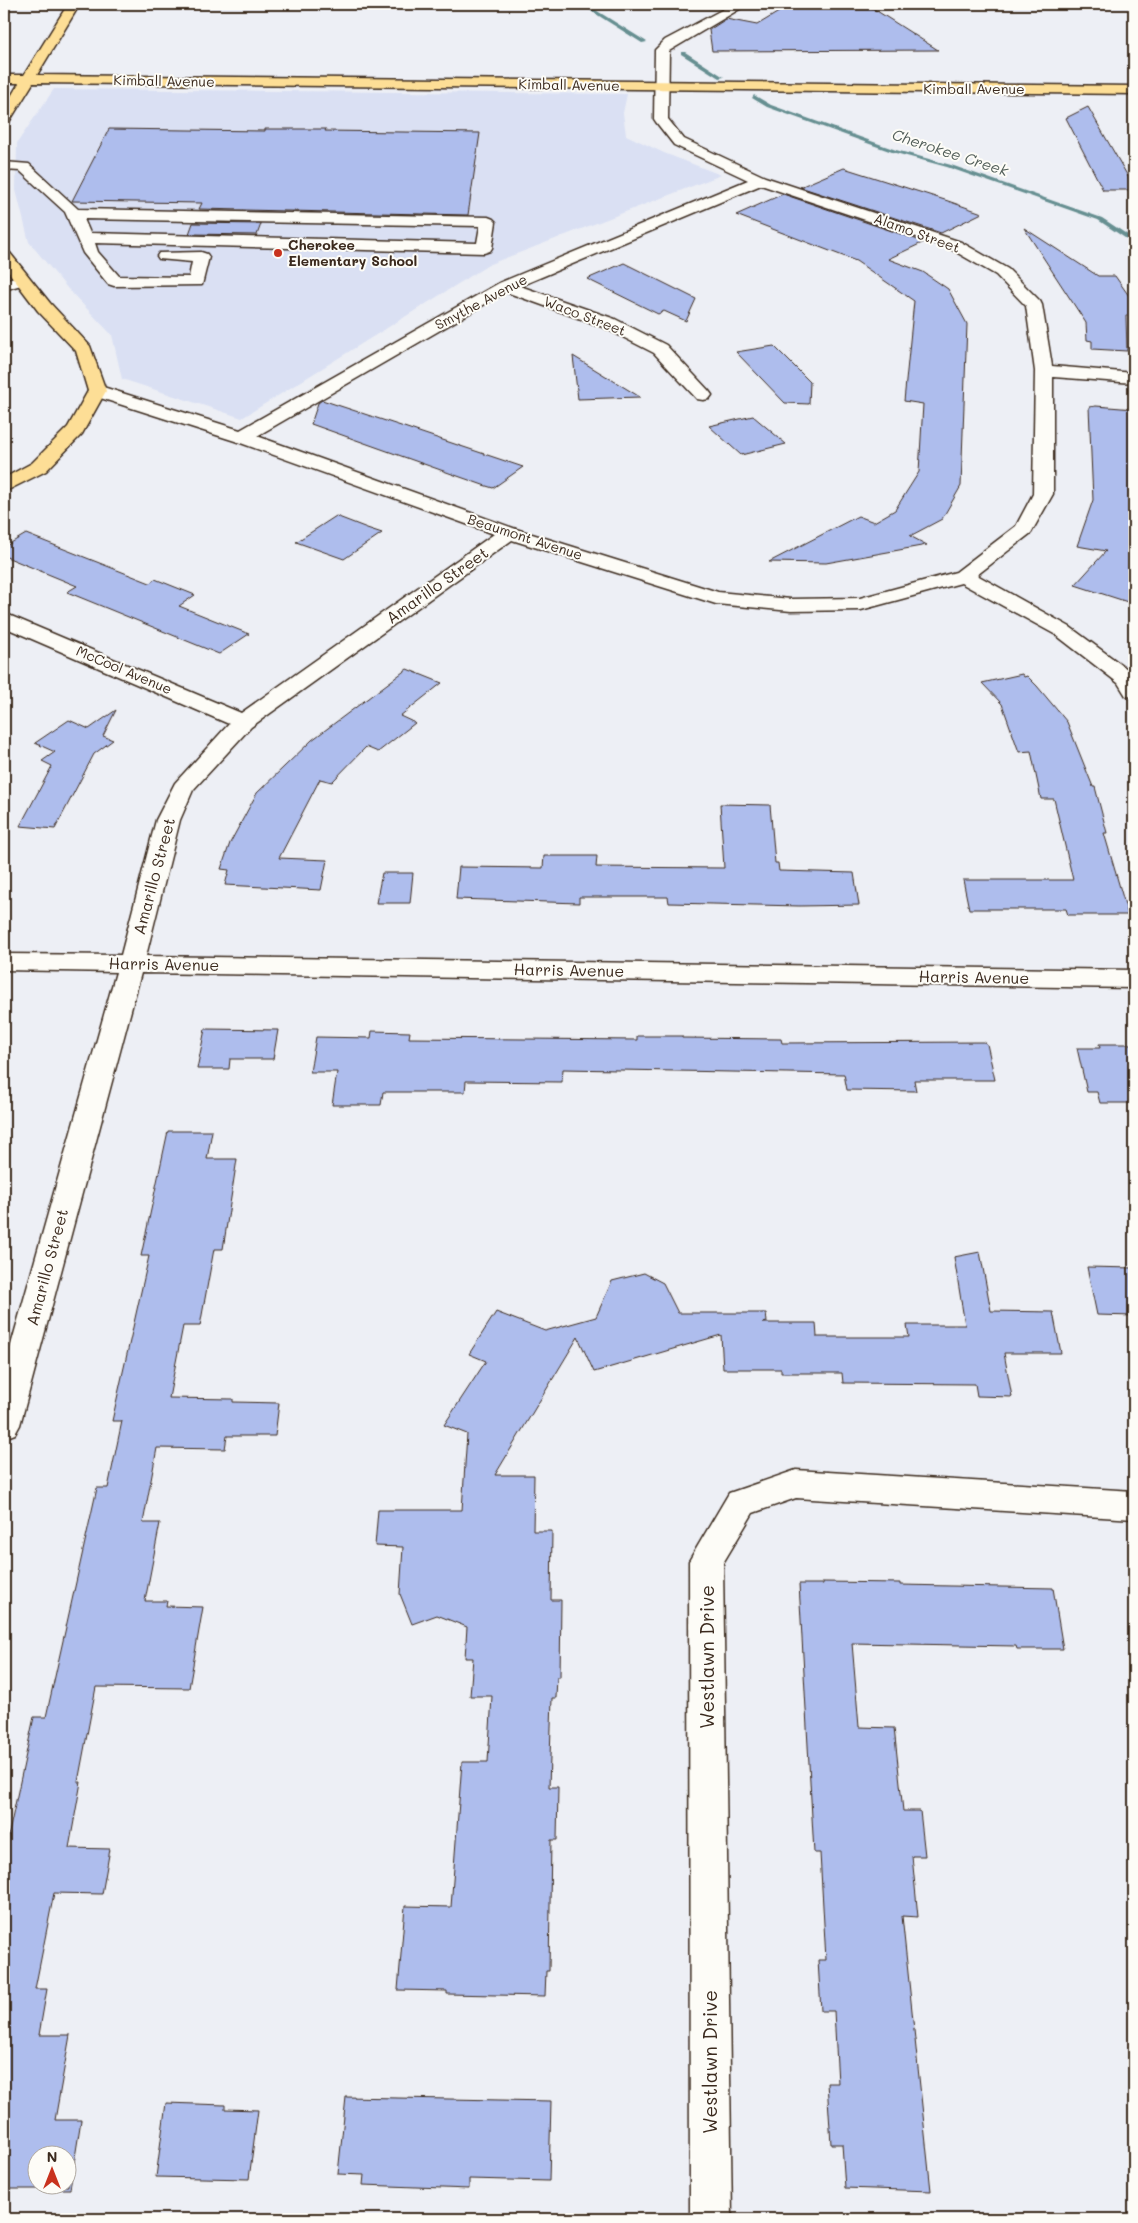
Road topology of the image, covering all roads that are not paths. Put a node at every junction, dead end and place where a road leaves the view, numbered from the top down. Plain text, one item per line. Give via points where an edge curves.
1 (74, 4) edge
2 (742, 4) edge
3 (4, 79) edge
4 (29, 79) junction
5 (663, 86) junction
6 (1134, 90) edge
7 (4, 119) edge
8 (4, 166) edge
9 (760, 180) junction
10 (74, 214) junction
11 (84, 238) junction
12 (91, 253) junction
13 (4, 256) edge
14 (22, 280) junction
15 (4, 285) edge
16 (505, 286) junction
17 (1044, 371) junction
18 (1134, 378) edge
19 (97, 391) junction
20 (703, 395) dead end
21 (242, 437) junction
22 (4, 486) edge
23 (509, 533) junction
24 (963, 576) junction
25 (4, 619) edge
26 (1134, 690) edge
27 (244, 722) junction
28 (4, 962) edge
29 (131, 964) junction
30 (1134, 979) edge
31 (4, 1424) edge
32 (1134, 1505) edge
33 (711, 2219) edge

1 - 4 main road
2 - 5 street, Alamo Street via 662,50
3 - 4 main road, Kimball Avenue
4 - 5 main road, Kimball Avenue
4 - 7 main road
5 - 6 main road, Kimball Avenue
5 - 9 street, Alamo Street via 661,119 679,142
8 - 10 street via 24,167
9 - 16 street, Smythe Avenue
9 - 17 street, Alamo Street via 955,245 1002,272 1034,305
10 - 11 street
10 - 11 street via 488,222 484,248
11 - 12 street
12 - 12 street via 114,281 196,282 201,257
13 - 14 main road
14 - 15 street
14 - 19 main road via 84,350
16 - 20 street, Waco Street via 609,323 660,349
16 - 21 street, Smythe Avenue
17 - 18 street
17 - 24 street, Alamo Street via 1043,494 1024,529
19 - 21 street, Beaumont Avenue
19 - 22 main road via 76,430 39,467
21 - 23 street, Beaumont Avenue
23 - 24 street, Beaumont Avenue via 716,598 791,605 861,604
23 - 27 street, Amarillo Street
24 - 26 street via 1063,631 1126,679
25 - 27 street, McCool Avenue
27 - 29 street, Amarillo Street via 183,788 168,820
28 - 29 street, Harris Avenue
29 - 30 street, Harris Avenue
29 - 31 street, Amarillo Street
32 - 33 street, Westlawn Drive via 796,1484 741,1503 706,1561

